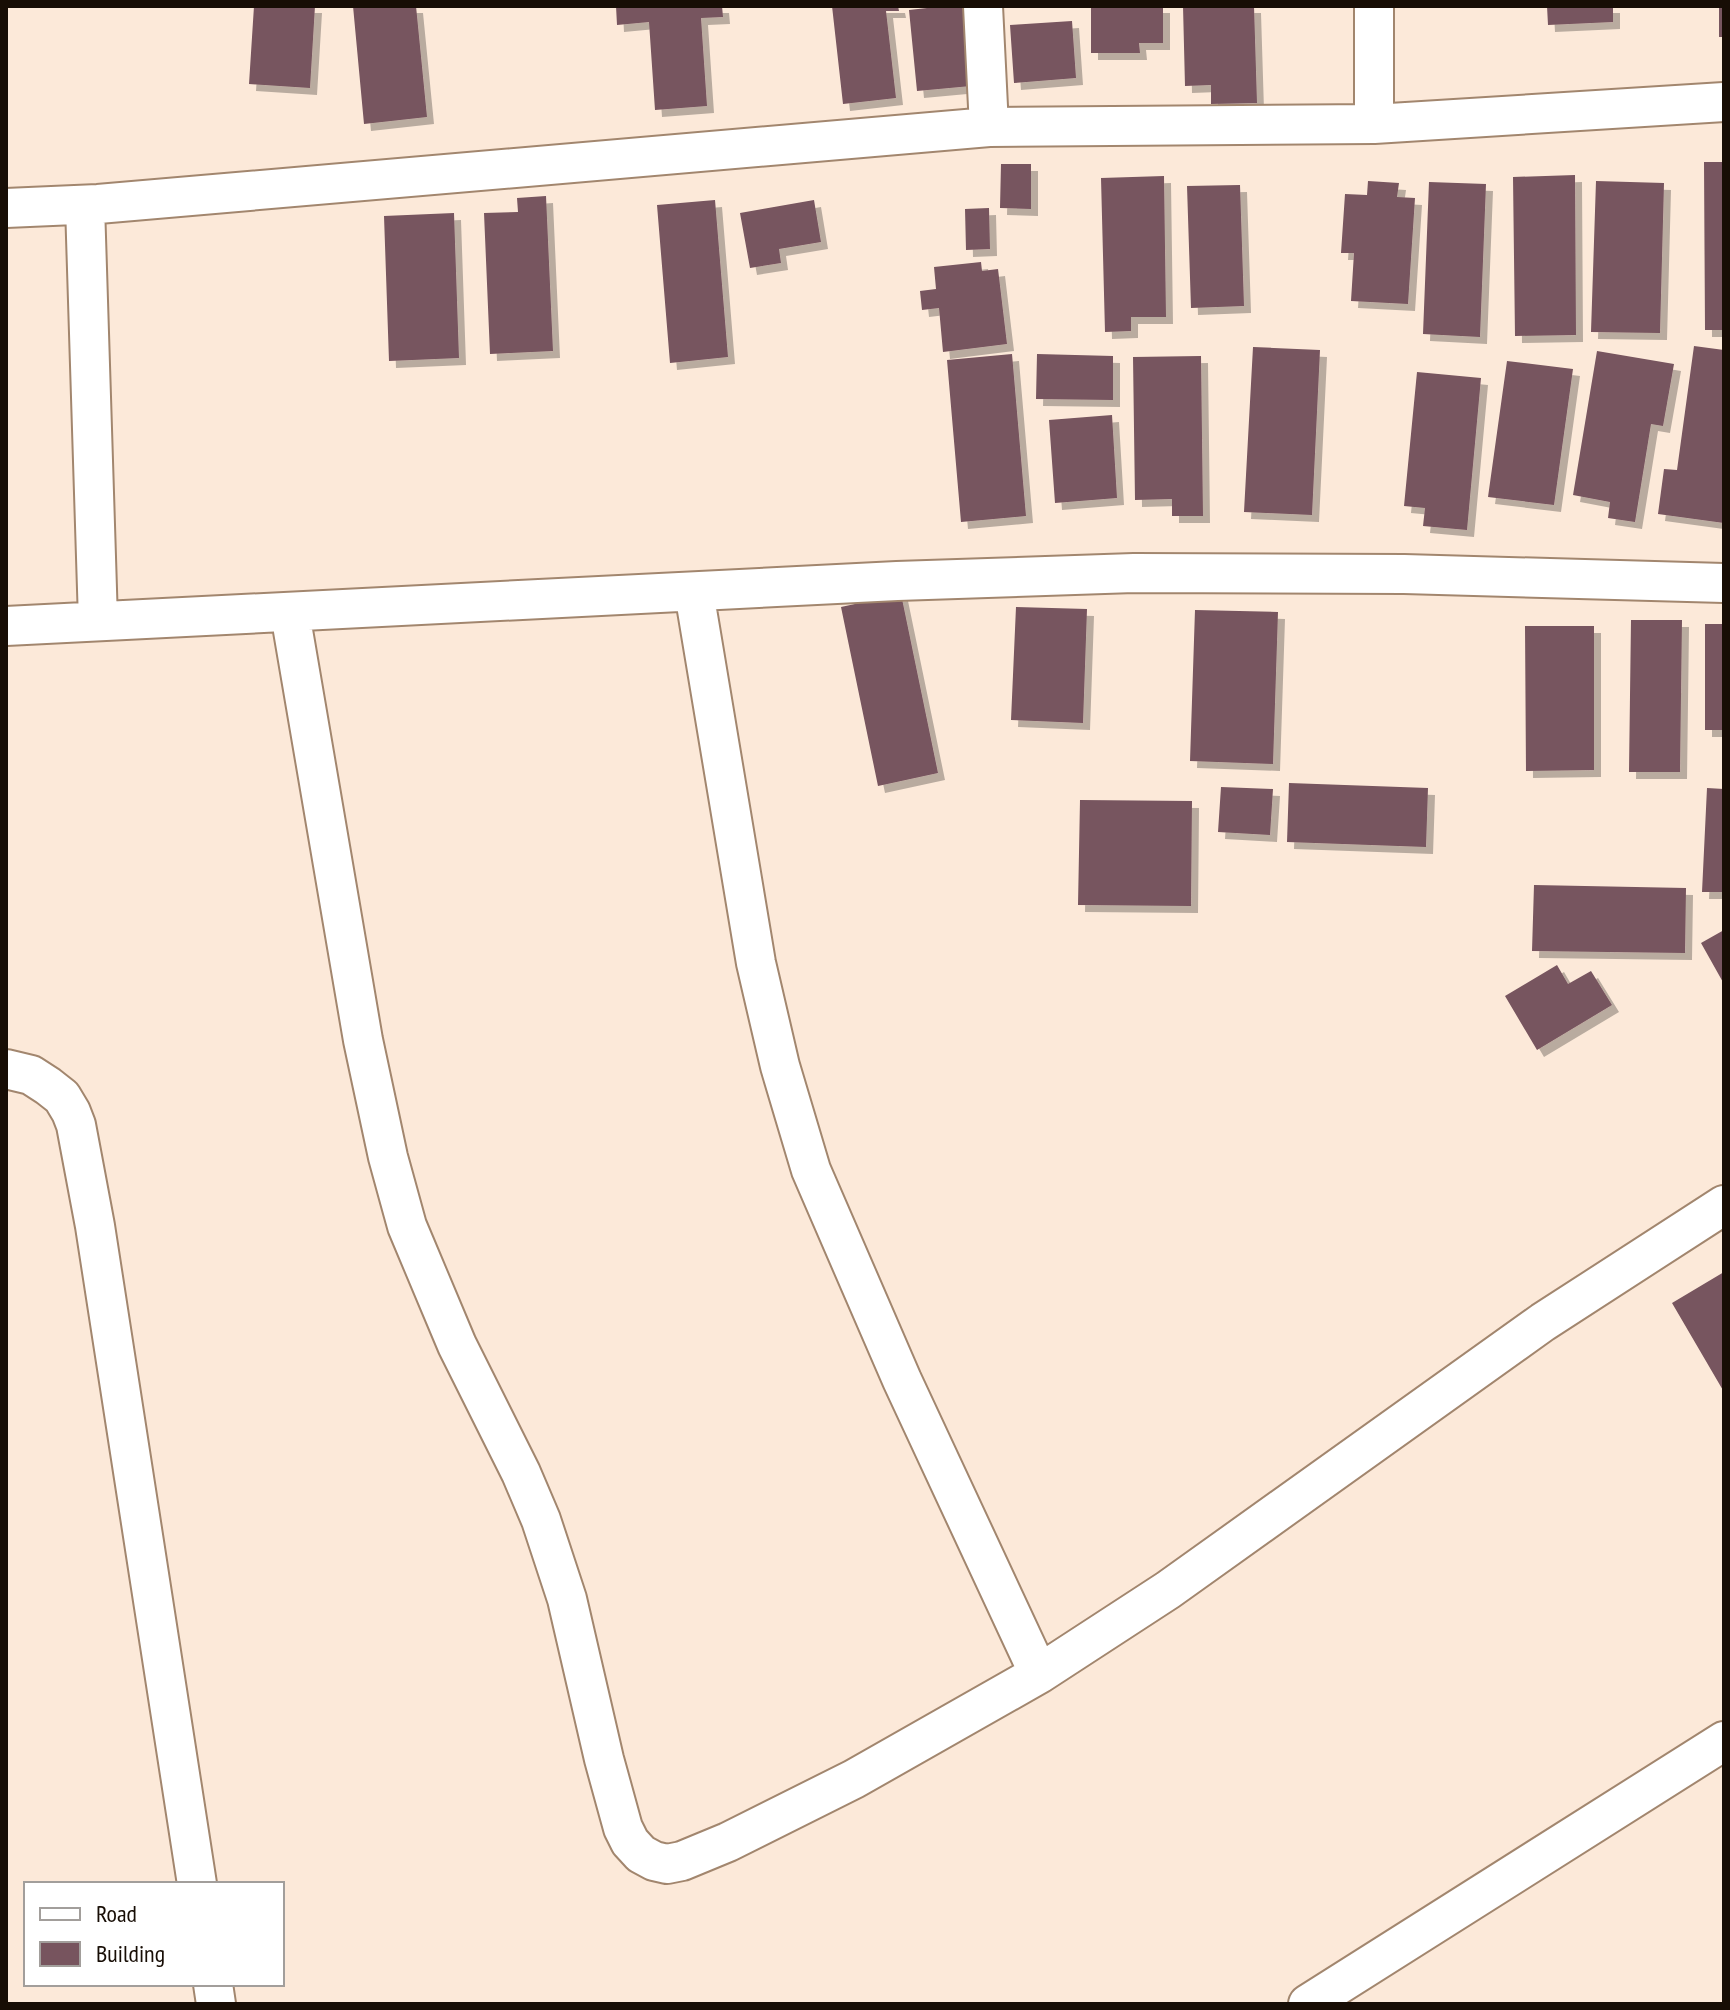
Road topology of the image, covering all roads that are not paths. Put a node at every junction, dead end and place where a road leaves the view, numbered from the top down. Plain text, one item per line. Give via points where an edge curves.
1 (983, 6) edge
2 (1374, 6) edge
3 (1724, 102) edge
4 (1374, 124) junction
5 (989, 127) junction
6 (85, 205) junction
7 (6, 208) edge
8 (1724, 583) edge
9 (694, 592) junction
10 (290, 613) junction
11 (98, 621) junction
12 (6, 626) edge
13 (6, 1069) edge
14 (1724, 1205) edge
15 (1039, 1674) junction
16 (1724, 1741) edge
17 (197, 1882) edge
18 (1308, 2004) edge

1 - 5 street
2 - 4 street
3 - 4 street
4 - 5 street
5 - 6 street
6 - 7 street
6 - 11 street
8 - 9 street via 1134,573
9 - 10 street
9 - 15 street via 756,963 811,1170
10 - 11 street
10 - 15 street via 363,1040 407,1226 541,1520 567,1599 604,1759 630,1842 654,1861 682,1861 854,1779
11 - 12 street
13 - 17 street via 31,1075 62,1097 76,1125
14 - 15 street via 1543,1322 1168,1590
16 - 18 street

